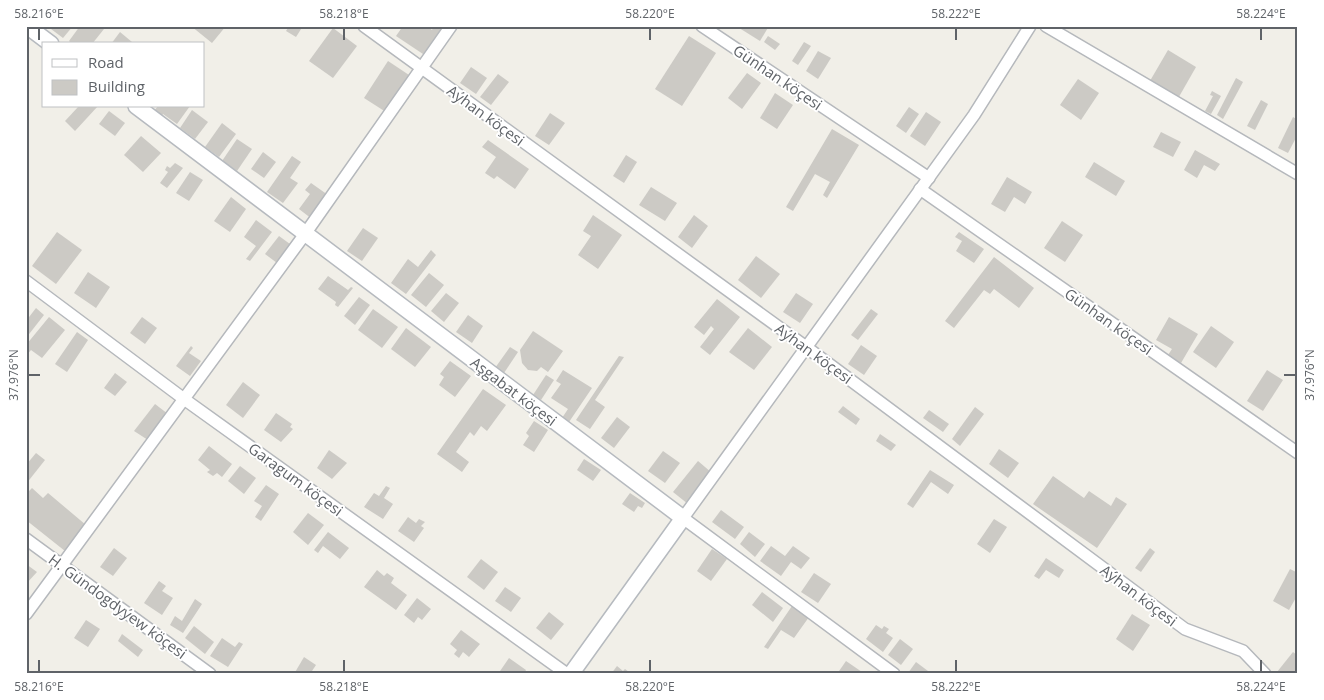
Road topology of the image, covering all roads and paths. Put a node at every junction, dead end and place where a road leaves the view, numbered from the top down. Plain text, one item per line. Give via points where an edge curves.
1 (27, 26) edge
2 (364, 26) edge
3 (451, 26) edge
4 (702, 26) edge
5 (1030, 26) edge
6 (1046, 26) edge
7 (48, 42) edge
8 (423, 69) junction
9 (139, 108) edge
10 (1298, 174) edge
11 (929, 178) junction
12 (920, 189) junction
13 (306, 234) junction
14 (26, 281) edge
15 (806, 347) junction
16 (184, 399) junction
17 (1298, 453) edge
18 (683, 518) junction
19 (26, 539) edge
20 (62, 565) junction
21 (26, 614) edge
22 (210, 674) edge
23 (569, 674) edge
24 (894, 674) edge
25 (1265, 674) edge

1 - 7 street
2 - 8 street, Aýhan köçesi
3 - 8 street
4 - 11 street, Günhan köçesi
5 - 11 street via 974,115
6 - 10 street
8 - 13 street
8 - 15 street, Aýhan köçesi
9 - 13 street, Aşgabat köçesi
11 - 12 street
12 - 15 street
12 - 17 street, Günhan köçesi
13 - 16 street
13 - 18 street, Aşgabat köçesi
14 - 16 street, Garagum köçesi
15 - 18 street
15 - 25 street, Aýhan köçesi via 1185,629 1243,651
16 - 20 street
16 - 23 street, Garagum köçesi
18 - 23 street
18 - 24 street, Aşgabat köçesi
19 - 20 street, H. Gündogdyýew köçesi
20 - 21 street
20 - 22 street, H. Gündogdyýew köçesi

